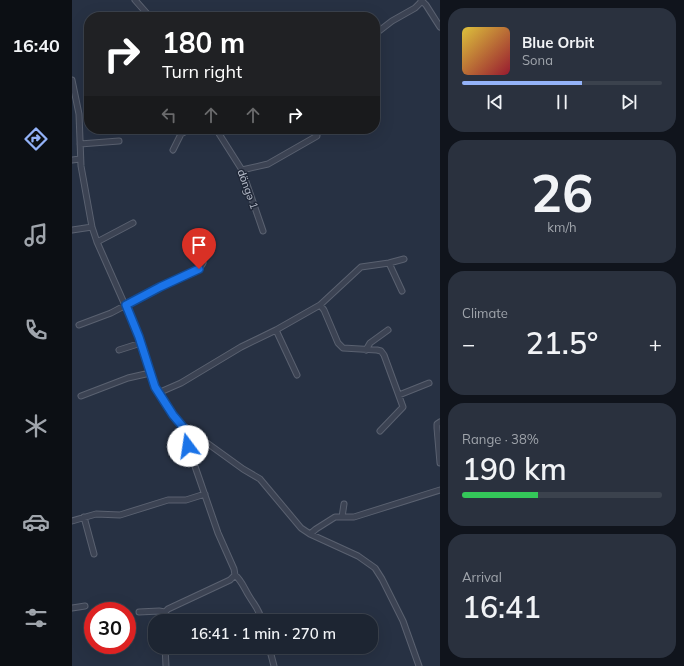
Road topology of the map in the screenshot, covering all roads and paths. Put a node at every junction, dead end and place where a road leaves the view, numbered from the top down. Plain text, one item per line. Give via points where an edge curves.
1 (134, 0) edge
2 (421, 1) edge
3 (145, 12) edge
4 (440, 27) edge
5 (380, 30) edge
6 (72, 80) edge
7 (74, 102) edge
8 (181, 134) edge
9 (219, 134) edge
10 (317, 134) edge
11 (119, 141) dead end
12 (80, 144) junction
13 (173, 150) dead end
14 (80, 159) junction
15 (72, 160) edge
16 (242, 170) junction
17 (133, 223) dead end
18 (92, 226) junction
19 (72, 230) edge
20 (263, 231) dead end
21 (97, 242) junction
22 (404, 259) dead end
23 (203, 263) dead end
24 (389, 263) junction
25 (402, 291) dead end
26 (126, 305) junction
27 (320, 305) junction
28 (79, 325) dead end
29 (276, 330) junction
30 (388, 330) dead end
31 (141, 343) junction
32 (119, 350) dead end
33 (366, 350) junction
34 (150, 373) junction
35 (297, 375) dead end
36 (429, 383) dead end
37 (158, 393) junction
38 (400, 395) junction
39 (81, 396) dead end
40 (440, 422) edge
41 (380, 431) dead end
42 (188, 433) junction
43 (440, 463) edge
44 (440, 490) edge
45 (205, 494) junction
46 (344, 504) dead end
47 (84, 517) junction
48 (342, 517) junction
49 (72, 521) edge
50 (310, 534) junction
51 (94, 554) dead end
52 (235, 575) junction
53 (84, 606) edge
54 (72, 608) edge
55 (139, 612) dead end
56 (165, 612) joint
57 (260, 614) edge
58 (165, 654) edge
59 (271, 654) edge
60 (166, 666) edge
61 (274, 666) edge
62 (419, 666) edge

1 - 3 street
2 - 4 street
2 - 5 street via 415,8
6 - 7 street
7 - 12 street via 79,114
8 - 13 street
9 - 16 street, döngə 1
10 - 16 street via 275,160
11 - 12 street
12 - 14 street
14 - 15 street
14 - 18 street
16 - 20 street, döngə 1
17 - 21 street
18 - 19 street
18 - 21 street
21 - 26 street
22 - 24 street
23 - 26 street via 195,272
24 - 25 street
24 - 27 street via 361,267
26 - 28 street
26 - 31 street
27 - 29 street
27 - 33 street via 338,343 343,348
29 - 35 street
29 - 37 street via 241,347 181,383
30 - 33 street via 370,343
31 - 32 street
31 - 34 street
33 - 38 street via 381,351
34 - 37 street
34 - 39 street via 128,378
36 - 38 street
37 - 42 street
38 - 41 street via 402,409
40 - 43 street via 437,424
42 - 45 street via 188,446
42 - 50 street via 260,479 296,523
44 - 48 street via 354,517
45 - 47 street via 186,500 168,500 120,515 101,513
45 - 52 street
46 - 48 street
47 - 49 street
47 - 51 street
48 - 50 street via 327,521
50 - 62 street via 358,556 375,568 403,621
52 - 56 street via 230,580
52 - 57 street
53 - 54 street
55 - 56 street
58 - 60 street
59 - 61 street

